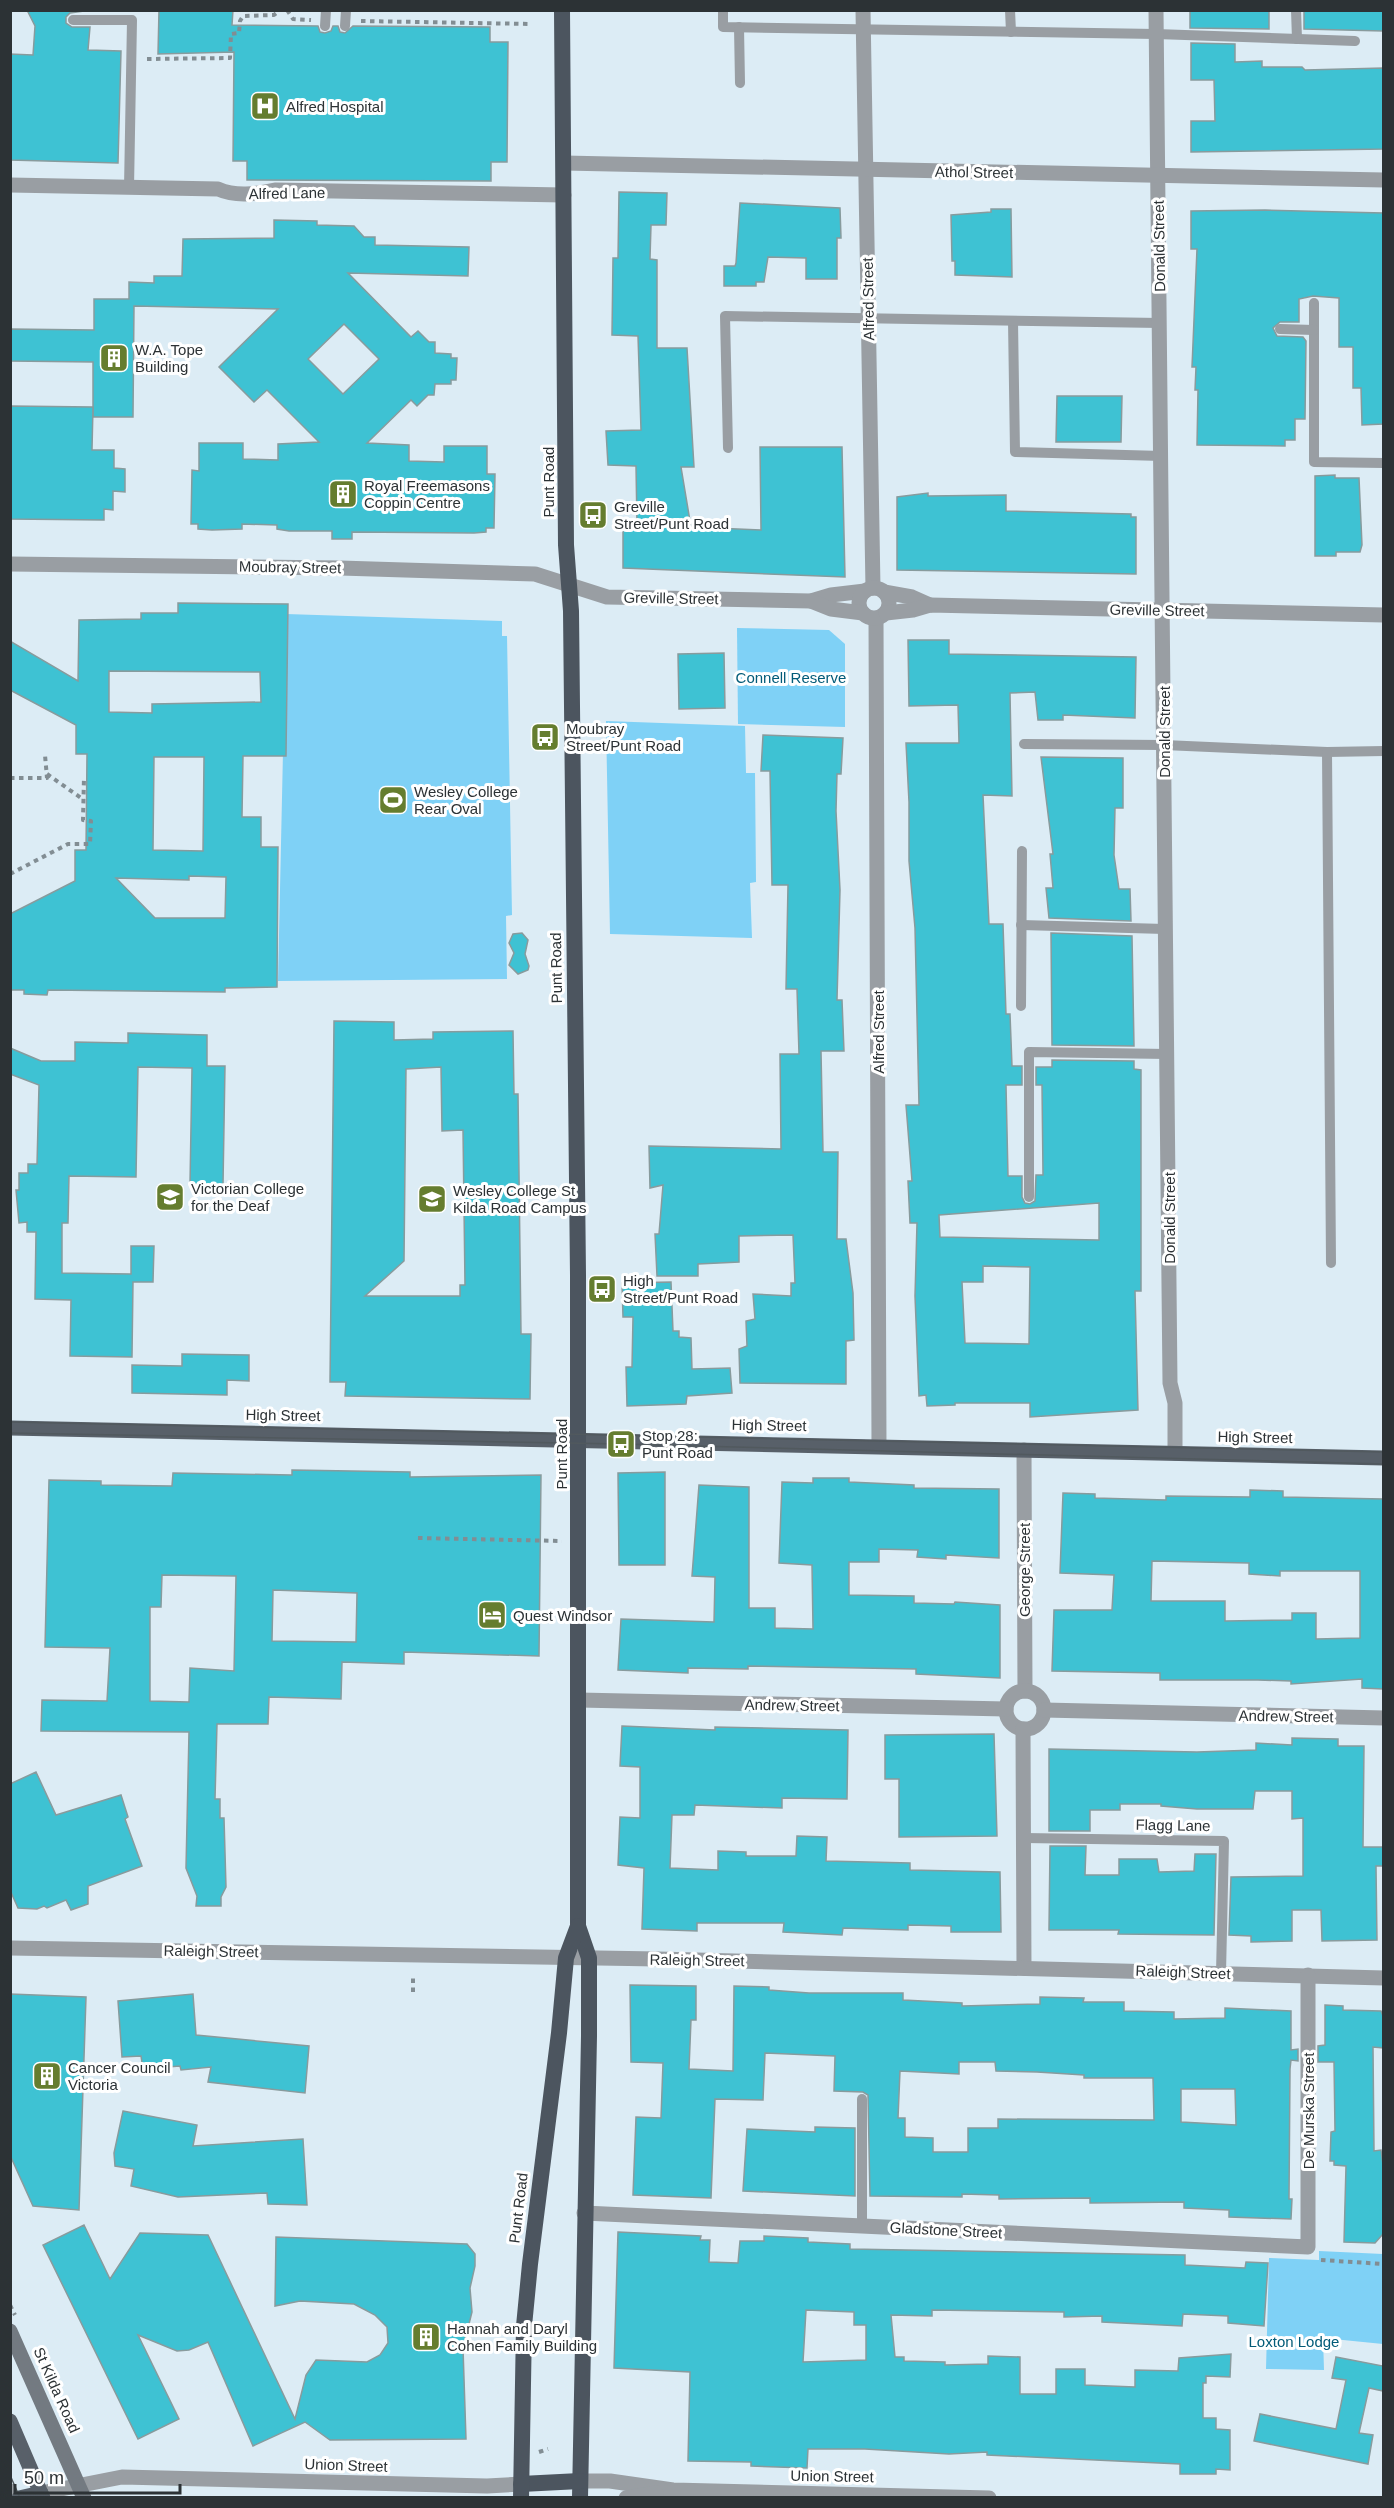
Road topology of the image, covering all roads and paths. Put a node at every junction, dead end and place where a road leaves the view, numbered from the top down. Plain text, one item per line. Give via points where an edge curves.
1 (280, 10) edge
2 (287, 10) edge
3 (562, 10) edge
4 (723, 10) edge
5 (863, 10) edge
6 (1010, 10) edge
7 (1155, 10) edge
8 (1296, 10) edge
9 (326, 19) edge
10 (346, 19) edge
11 (73, 20) dead end
12 (531, 24) dead end
13 (739, 27) junction
14 (863, 30) junction
15 (1011, 32) junction
16 (1156, 34) junction
17 (1297, 39) junction
18 (1355, 41) dead end
19 (131, 59) junction
20 (740, 83) dead end
21 (564, 164) junction
22 (866, 170) junction
23 (1158, 177) junction
24 (1383, 180) edge
25 (10, 185) edge
26 (129, 188) junction
27 (564, 195) junction
28 (1314, 303) dead end
29 (868, 317) junction
30 (1013, 321) junction
31 (1160, 322) junction
32 (1280, 329) dead end
33 (1314, 330) junction
34 (728, 448) dead end
35 (1162, 456) junction
36 (1383, 463) edge
37 (10, 564) edge
38 (569, 584) junction
39 (874, 590) junction
40 (811, 602) junction
41 (930, 605) junction
42 (1163, 610) junction
43 (875, 615) junction
44 (1383, 615) edge
45 (1024, 744) dead end
46 (1164, 745) junction
47 (1383, 751) edge
48 (1327, 752) junction
49 (45, 755) dead end
50 (47, 773) junction
51 (84, 777) dead end
52 (10, 778) edge
53 (84, 800) junction
54 (1022, 851) dead end
55 (10, 874) edge
56 (1022, 926) junction
57 (1165, 929) junction
58 (1021, 1006) dead end
59 (1168, 1054) junction
60 (1029, 1197) dead end
61 (1331, 1263) dead end
62 (10, 1428) edge
63 (579, 1439) junction
64 (879, 1446) junction
65 (1024, 1450) junction
66 (1175, 1453) junction
67 (1383, 1458) edge
68 (418, 1538) dead end
69 (579, 1542) junction
70 (1024, 1691) junction
71 (579, 1700) junction
72 (1005, 1709) junction
73 (1044, 1710) junction
74 (1383, 1718) edge
75 (1023, 1729) junction
76 (1024, 1838) junction
77 (578, 1926) junction
78 (10, 1948) edge
79 (566, 1958) junction
80 (589, 1958) junction
81 (1024, 1968) junction
82 (1221, 1973) junction
83 (1308, 1975) junction
84 (413, 1977) dead end
85 (1383, 1978) edge
86 (413, 1992) dead end
87 (862, 2099) dead end
88 (584, 2213) junction
89 (862, 2227) junction
90 (1308, 2247) junction
91 (1383, 2264) edge
92 (10, 2331) edge
93 (10, 2421) edge
94 (10, 2488) edge
95 (580, 2489) edge
96 (673, 2490) junction
97 (82, 2491) edge
98 (521, 2491) edge
99 (42, 2495) edge
100 (17, 2498) edge
101 (626, 2498) edge
102 (989, 2498) edge

1 - 19 path via 274,15 243,16 239,33 231,34 230,58
2 - 9 path via 293,19
3 - 21 highway, Punt Road
4 - 13 lane via 723,27
5 - 14 street, Alfred Street
6 - 15 lane
7 - 16 street, Donald Street
8 - 17 lane
10 - 12 path
11 - 19 lane via 132,20
13 - 14 lane
13 - 20 lane
14 - 15 lane
14 - 22 street, Alfred Street
15 - 16 lane
16 - 17 lane
16 - 23 street, Donald Street
17 - 18 lane
19 - 26 lane
21 - 22 street, Athol Street
21 - 27 highway, Punt Road
22 - 23 street, Athol Street
22 - 29 street, Alfred Street
23 - 24 street, Athol Street
23 - 31 street, Donald Street
25 - 26 street, Alfred Lane
26 - 27 street, Alfred Lane via 218,189 255,194 275,190
27 - 38 highway, Punt Road
28 - 33 lane
29 - 30 lane
29 - 34 lane via 725,316
29 - 39 street, Alfred Street
30 - 31 lane
30 - 35 lane via 1015,452
31 - 35 street, Donald Street
32 - 33 lane
33 - 36 lane via 1314,462
35 - 42 street, Donald Street
37 - 38 street, Moubray Street via 535,574
38 - 40 street, Greville Street via 607,597
38 - 63 highway, Punt Road
39 - 40 street, Greville Street via 831,595
39 - 41 street, Greville Street via 912,597
39 - 43 street via 860,600
39 - 43 street via 890,605
40 - 43 street, Greville Street
41 - 42 street, Greville Street
41 - 43 street, Greville Street
42 - 44 street, Greville Street
42 - 46 street, Donald Street
43 - 64 street, Alfred Street
45 - 46 lane
46 - 48 lane
46 - 57 street, Donald Street
47 - 48 lane
48 - 61 lane
49 - 50 path
50 - 52 path via 47,778
50 - 53 path
51 - 53 path
53 - 55 path via 83,820 91,821 90,844 68,844
54 - 56 lane
56 - 57 lane
56 - 58 lane
57 - 59 street, Donald Street
59 - 60 lane via 1029,1052
59 - 66 street, Donald Street via 1170,1383 1176,1403
62 - 63 main road, High Street
63 - 64 main road, High Street
63 - 69 highway, Punt Road
64 - 65 main road, High Street
65 - 66 main road, High Street
65 - 70 street, George Street
66 - 67 main road, High Street
68 - 69 path
69 - 71 highway, Punt Road
70 - 72 street via 1013,1694
70 - 73 street via 1040,1699
71 - 72 street, Andrew Street
71 - 77 highway, Punt Road
72 - 75 street via 1009,1720
73 - 74 street, Andrew Street
73 - 75 street via 1035,1726
75 - 76 street
76 - 81 street
76 - 82 lane, Flagg Lane via 1224,1841
77 - 79 highway, Punt Road
77 - 80 highway, Punt Road
78 - 79 street, Raleigh Street
79 - 80 street, Raleigh Street
79 - 98 highway, Punt Road via 524,2326
80 - 81 street, Raleigh Street
80 - 88 highway, Punt Road
81 - 82 street, Raleigh Street
82 - 83 street, Raleigh Street
83 - 85 street, Raleigh Street
83 - 90 street, De Murska Street
84 - 86 path
87 - 89 lane
88 - 89 street, Gladstone Street
88 - 95 highway, Punt Road
89 - 90 street, Gladstone Street
90 - 91 path via 1320,2260
92 - 97 main road, St Kilda Road
93 - 99 main road
94 - 100 lane
95 - 96 street, Union Street via 610,2481
95 - 98 highway, Union Street
96 - 101 street, Union Street
96 - 102 street, Union Street
97 - 98 street, Union Street via 122,2477 487,2486
97 - 99 street, Union Street
99 - 100 main road, Union Street

